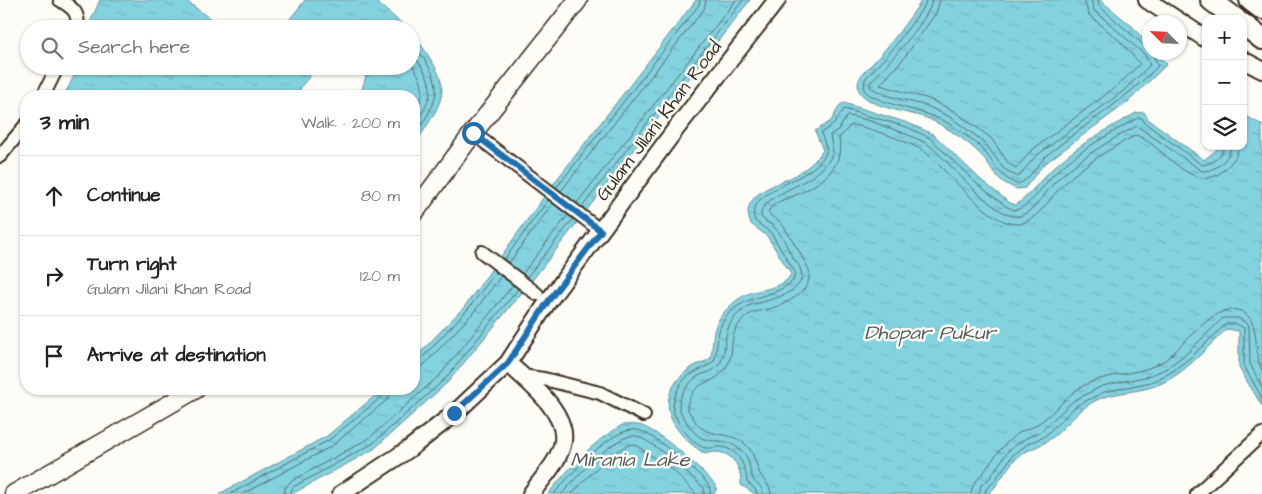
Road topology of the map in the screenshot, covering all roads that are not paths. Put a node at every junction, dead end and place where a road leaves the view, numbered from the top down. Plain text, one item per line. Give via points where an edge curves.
1 (60, 0) edge
2 (578, 0) edge
3 (777, 0) edge
4 (1147, 0) edge
5 (1211, 0) edge
6 (1250, 0) edge
7 (1262, 9) edge
8 (1231, 15) edge
9 (79, 20) edge
10 (1247, 27) edge
11 (1202, 36) edge
12 (1262, 39) edge
13 (1247, 62) edge
14 (1262, 70) edge
15 (54, 75) edge
16 (46, 90) edge
17 (20, 132) edge
18 (473, 133) junction
19 (0, 156) edge
20 (420, 205) edge
21 (601, 231) junction
22 (482, 252) dead end
23 (536, 294) dead end
24 (508, 363) junction
25 (521, 376) junction
26 (186, 395) edge
27 (644, 415) dead end
28 (1262, 434) edge
29 (14, 494) edge
30 (341, 494) edge
31 (531, 494) edge
32 (1197, 494) edge

1 - 9 street via 74,9
2 - 18 main road
3 - 21 street, Gulam Jilani Khan Road
4 - 11 street
5 - 8 main road
6 - 7 main road
10 - 12 main road
13 - 14 street
15 - 16 street
17 - 19 street
18 - 20 main road
18 - 21 street
21 - 24 street, Gulam Jilani Khan Road via 547,303
22 - 23 street
24 - 25 street
24 - 30 street, Gulam Jilani Khan Road via 409,449
25 - 27 street via 544,378 600,392
25 - 31 street via 547,400 559,422 563,440 556,460
26 - 29 main road
28 - 32 street

